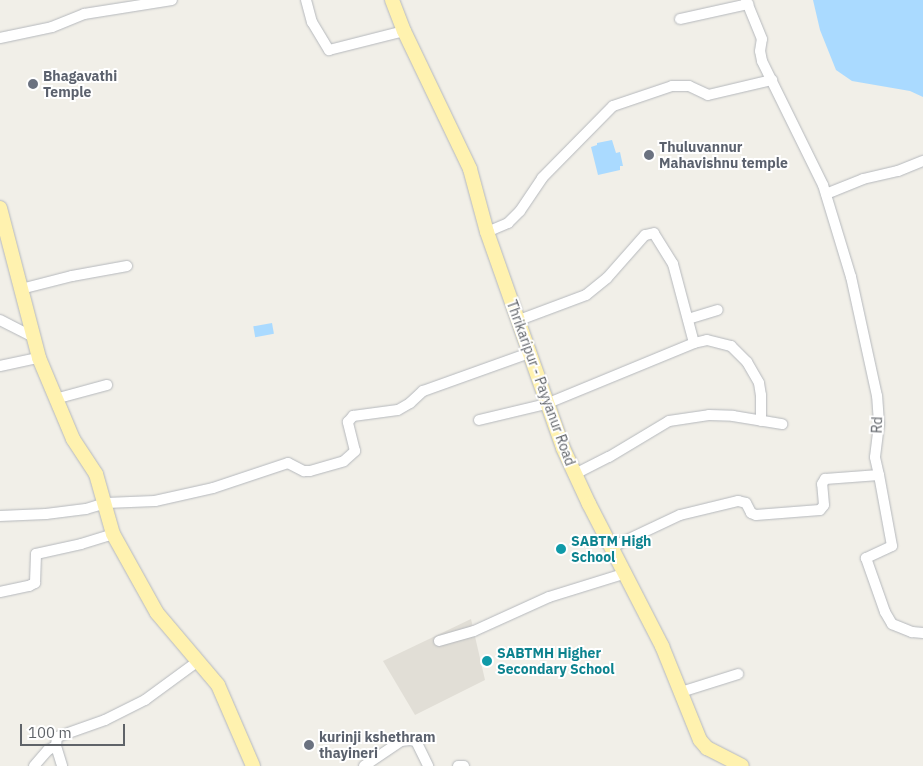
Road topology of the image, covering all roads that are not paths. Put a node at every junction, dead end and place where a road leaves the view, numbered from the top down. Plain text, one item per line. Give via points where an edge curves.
1 (172, 0) edge
2 (306, 0) edge
3 (392, 0) edge
4 (747, 2) edge
5 (680, 19) dead end
6 (404, 31) junction
7 (0, 38) edge
8 (772, 80) junction
9 (923, 161) edge
10 (826, 194) junction
11 (0, 208) edge
12 (487, 232) junction
13 (128, 266) dead end
14 (21, 289) junction
15 (718, 310) dead end
16 (688, 319) junction
17 (0, 320) edge
18 (518, 320) junction
19 (32, 336) junction
20 (694, 343) junction
21 (529, 354) junction
22 (39, 358) junction
23 (0, 366) edge
24 (107, 386) dead end
25 (55, 399) junction
26 (546, 404) junction
27 (480, 420) dead end
28 (761, 422) junction
29 (782, 424) dead end
30 (575, 474) junction
31 (879, 475) junction
32 (106, 503) junction
33 (0, 516) edge
34 (113, 534) junction
35 (612, 547) junction
36 (626, 573) junction
37 (0, 592) edge
38 (923, 633) edge
39 (439, 641) dead end
40 (198, 661) junction
41 (738, 674) dead end
42 (681, 692) junction
43 (56, 746) junction
44 (34, 766) edge
45 (62, 766) edge
46 (253, 766) edge
47 (364, 766) edge
48 (428, 766) edge
49 (458, 766) edge
50 (464, 766) edge
51 (742, 766) edge

1 - 7 street via 84,14 52,26
2 - 6 street via 312,22 329,50
3 - 6 main road, Thrikaripur - Payyanur Road
4 - 5 street
4 - 8 street, Rd via 762,39 762,61
6 - 12 main road, Thrikaripur - Payyanur Road via 470,169
8 - 10 street, Rd
8 - 12 street via 708,96 689,86 672,86 613,106 542,178 508,223
9 - 10 street
10 - 31 street, Rd via 851,277 877,396 879,423 875,457
11 - 14 main road
12 - 18 main road, Thrikaripur - Payyanur Road
13 - 14 street
14 - 19 main road
15 - 16 street
16 - 18 street via 673,264 654,233 649,232 607,278 586,295
16 - 20 street
17 - 19 street
18 - 21 main road, Thrikaripur - Payyanur Road
19 - 22 main road
20 - 26 street
20 - 28 street via 707,340 731,346 747,362 759,383
21 - 26 main road, Thrikaripur - Payyanur Road
21 - 32 street via 422,391 398,410 353,416 348,422 355,451 344,461 310,471 288,463 213,488 155,501
22 - 23 street
22 - 25 main road
24 - 25 street
25 - 32 main road via 73,439 96,474
26 - 27 street
26 - 30 main road, Thrikaripur - Payyanur Road
28 - 29 street
28 - 30 street via 709,415 669,421
30 - 35 main road, Thrikaripur - Payyanur Road
31 - 35 street via 825,479 822,484 824,505 820,510 756,516 746,503 738,501 680,515
31 - 38 street, Rd via 892,546 866,558 892,624
32 - 33 street via 46,514
32 - 34 main road
34 - 37 street via 36,554 34,583
34 - 40 main road via 157,613
35 - 36 main road, Thrikaripur - Payyanur Road
36 - 39 street via 549,597 474,631
36 - 42 main road, Thrikaripur - Payyanur Road
40 - 43 street via 145,700 104,720 57,737
40 - 46 main road via 218,685
41 - 42 street
42 - 51 main road, Thrikaripur - Payyanur Road via 700,740 712,751
43 - 44 street
43 - 45 street
47 - 48 street via 401,741 410,740 416,741
49 - 50 street

